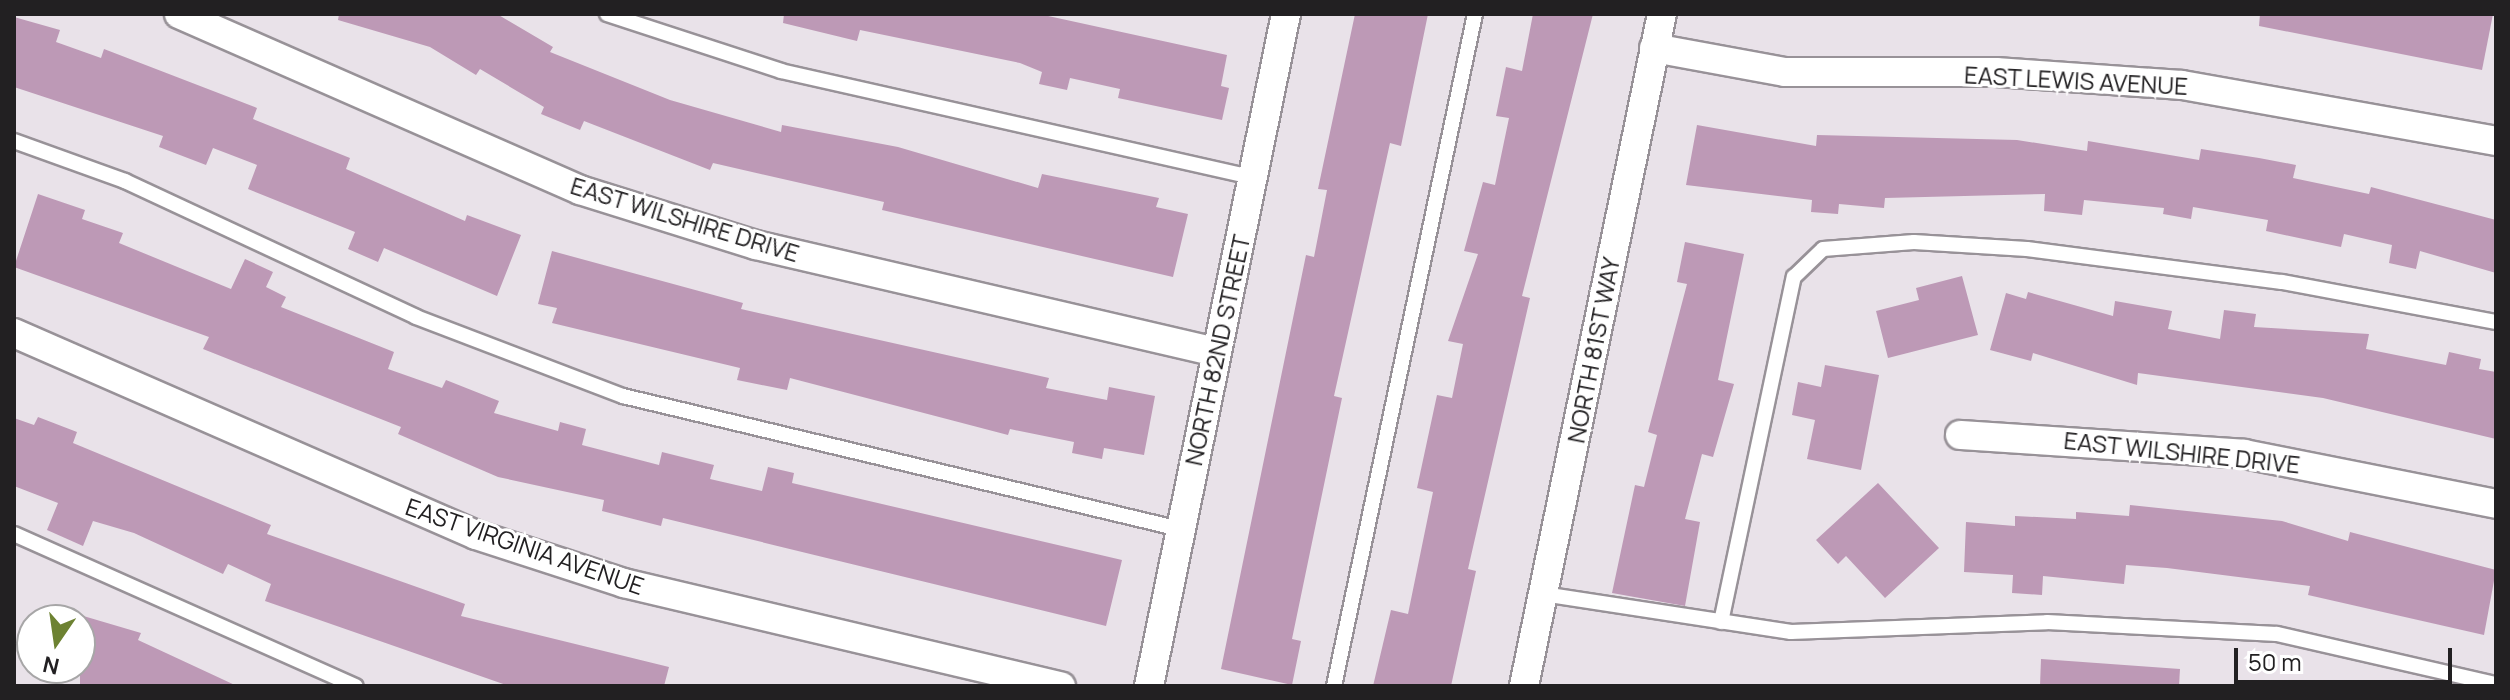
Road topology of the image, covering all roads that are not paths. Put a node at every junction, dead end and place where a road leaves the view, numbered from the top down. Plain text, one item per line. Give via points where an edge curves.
1 (179, 14) edge
2 (607, 14) edge
3 (1286, 14) edge
4 (1475, 14) edge
5 (1662, 14) edge
6 (1654, 48) junction
7 (14, 141) edge
8 (2496, 141) edge
9 (1252, 177) junction
10 (2496, 322) edge
11 (14, 333) edge
12 (1216, 352) junction
13 (1960, 435) dead end
14 (2496, 504) edge
15 (1180, 529) junction
16 (14, 534) edge
17 (1543, 594) junction
18 (1721, 622) junction
19 (2496, 684) edge
20 (356, 686) edge
21 (1061, 686) edge
22 (1149, 686) edge
23 (1334, 686) edge
24 (1524, 686) edge

1 - 12 street, EAST WILSHIRE DRIVE via 580,190 756,245
2 - 9 lane via 781,71
3 - 9 street, NORTH 82ND STREET
4 - 23 lane
5 - 6 street, NORTH 81ST WAY
6 - 8 street, EAST LEWIS AVENUE via 1785,72 1996,72 2182,85 2340,108
6 - 17 street, NORTH 81ST WAY
7 - 15 lane via 125,181 416,317 623,396
9 - 12 street, NORTH 82ND STREET
10 - 18 lane via 2282,282 2027,249 1914,242 1823,249 1794,277
11 - 21 street, EAST VIRGINIA AVENUE via 212,416 332,478 476,535 624,583
12 - 15 street, NORTH 82ND STREET
13 - 14 street, EAST WILSHIRE DRIVE via 2244,454
15 - 22 street, NORTH 82ND STREET
16 - 20 lane
17 - 18 lane
17 - 24 street, NORTH 81ST WAY
18 - 19 lane via 1791,632 2047,622 2277,634

